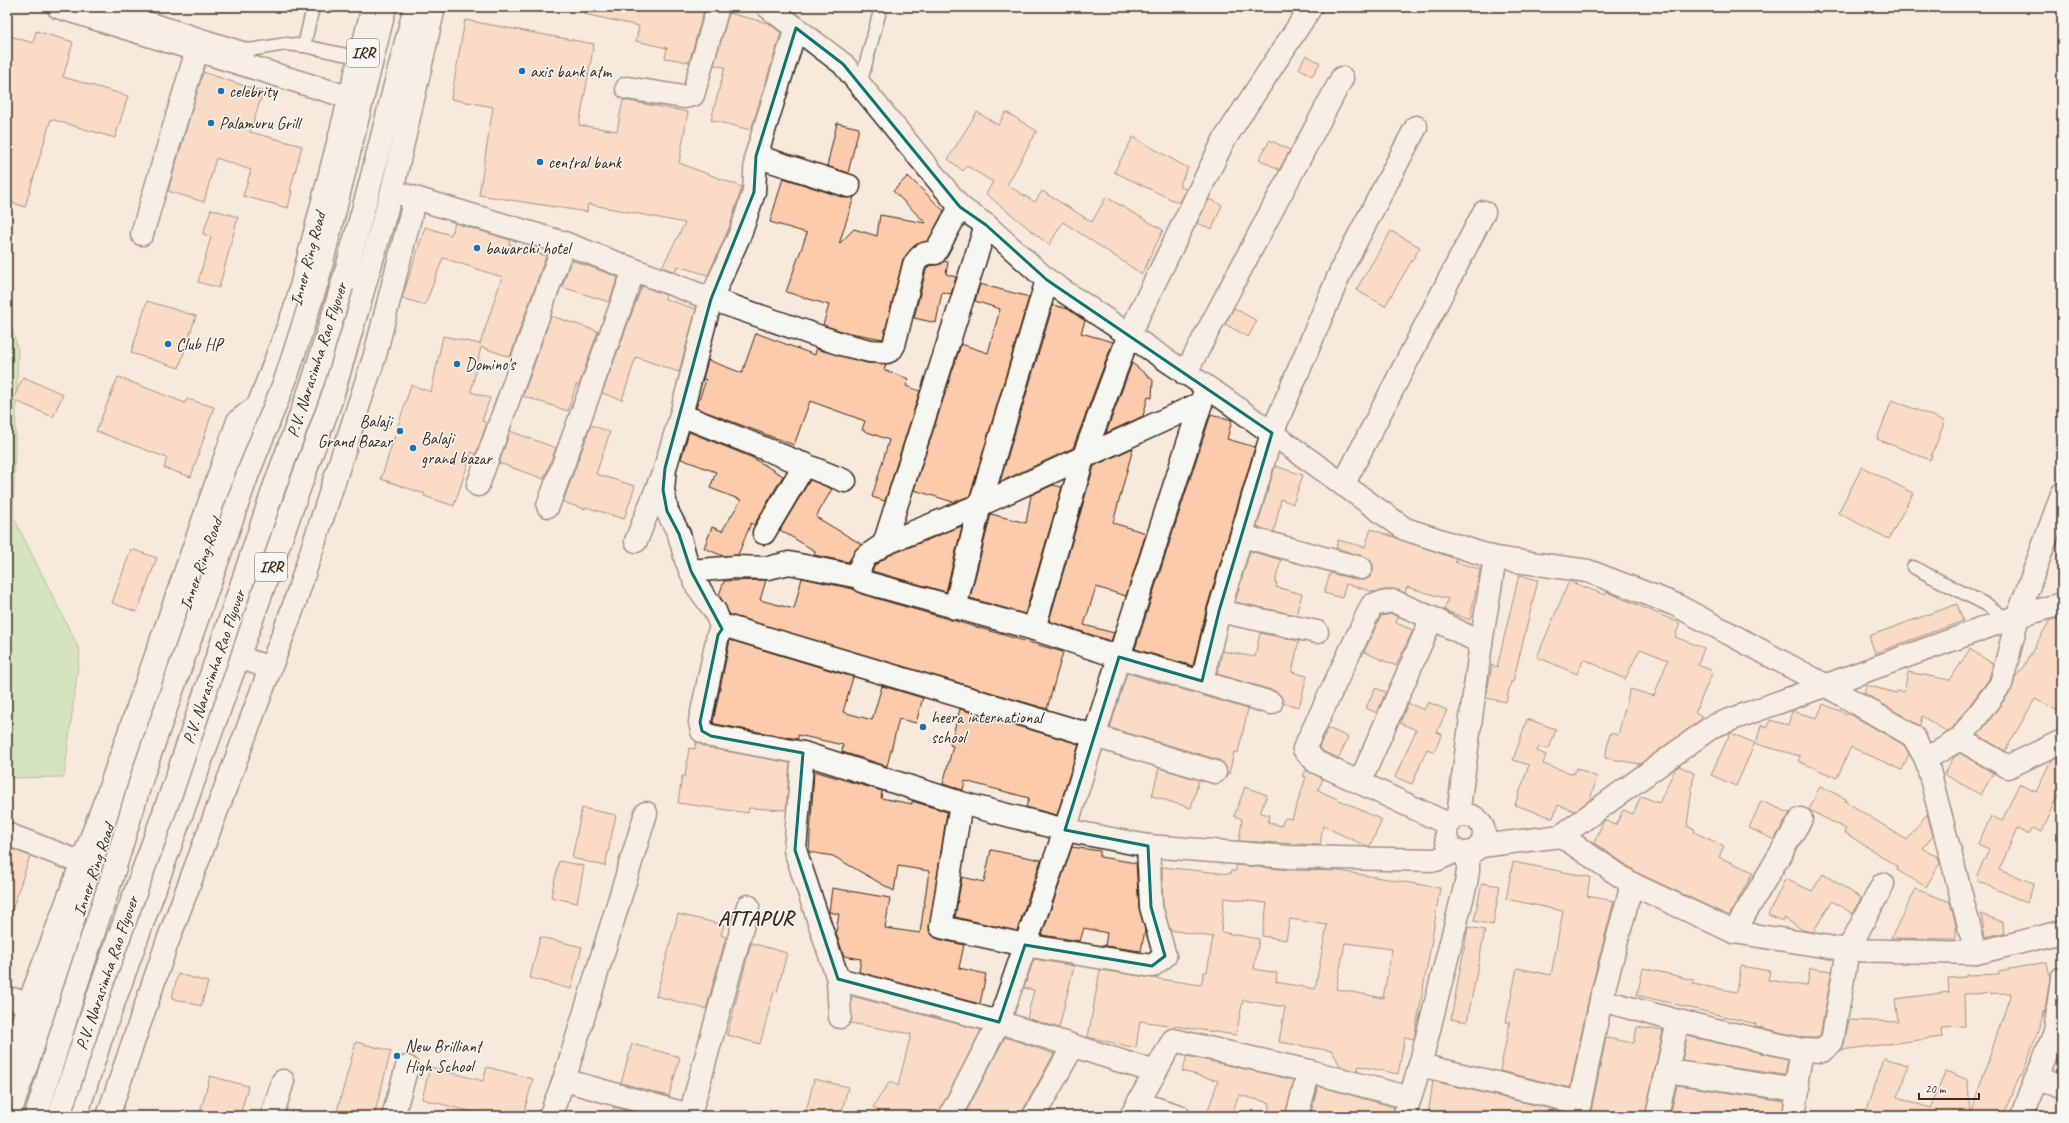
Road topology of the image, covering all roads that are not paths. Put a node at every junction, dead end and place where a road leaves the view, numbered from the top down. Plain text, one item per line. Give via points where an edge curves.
1 (58, 7) edge
2 (113, 7) edge
3 (313, 7) edge
4 (373, 7) edge
5 (385, 7) edge
6 (415, 7) edge
7 (434, 7) edge
8 (718, 7) edge
9 (768, 7) edge
10 (881, 7) edge
11 (1311, 7) edge
12 (796, 28) junction
13 (304, 46) junction
14 (197, 50) junction
15 (361, 58) junction
16 (1342, 78) dead end
17 (860, 85) junction
18 (627, 88) dead end
19 (351, 98) junction
20 (1416, 127) dead end
21 (756, 156) junction
22 (848, 186) dead end
23 (392, 191) junction
24 (415, 198) junction
25 (960, 208) junction
26 (1484, 212) dead end
27 (986, 225) junction
28 (142, 234) dead end
29 (564, 243) junction
30 (634, 270) junction
31 (1047, 280) junction
32 (711, 299) junction
33 (1129, 335) junction
34 (1185, 374) junction
35 (1204, 395) junction
36 (681, 415) junction
37 (1272, 433) junction
38 (1083, 458) junction
39 (805, 464) junction
40 (665, 468) junction
41 (845, 481) dead end
42 (478, 485) dead end
43 (1343, 485) junction
44 (2062, 494) edge
45 (980, 505) junction
46 (548, 506) dead end
47 (764, 533) dead end
48 (1242, 536) junction
49 (636, 541) dead end
50 (884, 544) junction
51 (1496, 558) junction
52 (1913, 567) dead end
53 (1361, 568) dead end
54 (691, 571) junction
55 (859, 577) junction
56 (2062, 604) edge
57 (955, 608) junction
58 (1219, 611) junction
59 (1432, 618) junction
60 (2012, 618) junction
61 (722, 629) junction
62 (1034, 629) junction
63 (1317, 632) dead end
64 (1480, 643) junction
65 (239, 657) junction
66 (1119, 657) junction
67 (270, 668) junction
68 (1202, 681) junction
69 (1826, 685) junction
70 (1271, 703) dead end
71 (1094, 736) junction
72 (1960, 739) junction
73 (2062, 741) edge
74 (803, 753) junction
75 (1926, 759) junction
76 (1215, 772) dead end
77 (1360, 782) junction
78 (961, 804) junction
79 (646, 813) dead end
80 (1801, 819) dead end
81 (1453, 820) junction
82 (1065, 830) junction
83 (7, 834) edge
84 (1561, 836) junction
85 (1148, 846) junction
86 (1468, 850) junction
87 (89, 866) junction
88 (1632, 884) junction
89 (1884, 884) dead end
90 (748, 906) dead end
91 (1734, 932) junction
92 (2062, 932) edge
93 (1025, 945) junction
94 (1848, 950) junction
95 (1976, 953) junction
96 (2062, 978) edge
97 (838, 979) junction
98 (7, 998) edge
99 (1601, 1000) junction
100 (38, 1006) junction
101 (840, 1017) dead end
102 (1678, 1021) junction
103 (999, 1022) junction
104 (103, 1032) junction
105 (1073, 1046) junction
106 (1802, 1050) junction
107 (1420, 1066) junction
108 (406, 1067) dead end
109 (7, 1069) edge
110 (1309, 1071) junction
111 (1667, 1071) junction
112 (1155, 1072) junction
113 (2038, 1076) junction
114 (564, 1080) junction
115 (283, 1081) dead end
116 (2062, 1086) edge
117 (1798, 1090) junction
118 (1407, 1107) edge
119 (1134, 1109) edge
120 (1578, 1110) edge
121 (691, 1115) edge
122 (10, 1116) edge
123 (36, 1116) edge
124 (59, 1116) edge
125 (76, 1116) edge
126 (108, 1116) edge
127 (272, 1116) edge
128 (393, 1116) edge
129 (550, 1116) edge
130 (950, 1116) edge
131 (1034, 1116) edge
132 (1179, 1116) edge
133 (1297, 1116) edge
134 (1657, 1116) edge
135 (1794, 1116) edge
136 (2021, 1116) edge

1 - 14 main road
2 - 13 lane via 249,50 286,44
3 - 13 lane
4 - 15 main road, Inner Ring Road / IRR
5 - 123 main road, P.V. Narasimha Rao Flyover, bridge via 317,282 286,378 247,476 143,774
6 - 124 main road, P.V. Narasimha Rao Flyover, bridge via 369,188 313,381
7 - 23 main road, IRR
8 - 18 main road via 693,95 684,97
9 - 12 main road
10 - 17 lane
11 - 33 main road via 1224,140
12 - 17 main road via 843,64
12 - 21 main road
13 - 15 lane
14 - 19 main road
14 - 28 main road
15 - 19 main road, Inner Ring Road / IRR
16 - 34 main road
17 - 25 main road
19 - 87 main road, Inner Ring Road / IRR via 296,306
20 - 37 main road via 1343,266
21 - 22 main road
21 - 32 main road via 754,192 741,232
23 - 24 main road
23 - 65 main road, IRR via 331,400
24 - 29 main road
24 - 67 main road via 374,355 315,540
25 - 27 main road
25 - 32 main road via 935,253 927,252 921,255 914,265 894,345 887,352 841,344
26 - 43 main road
27 - 31 main road
27 - 50 main road
29 - 30 main road
29 - 42 main road
30 - 32 main road
30 - 46 main road
31 - 33 main road
31 - 45 main road
32 - 36 main road
33 - 34 main road
33 - 38 main road
34 - 35 main road
35 - 37 main road
35 - 38 main road
35 - 66 main road
36 - 39 main road
36 - 40 main road
37 - 43 main road
37 - 48 main road
38 - 45 main road
38 - 62 main road
39 - 41 main road
39 - 47 main road
40 - 49 main road
40 - 54 main road via 663,490 667,511 679,534
43 - 51 main road via 1405,529
44 - 60 main road
45 - 50 main road
45 - 57 main road
48 - 53 main road
48 - 58 main road
50 - 55 main road via 865,558 860,567
51 - 64 main road
51 - 69 main road via 1588,571 1674,604
52 - 60 lane
54 - 55 main road via 735,566 768,568 789,563
54 - 61 main road via 697,586 715,611
55 - 57 main road via 864,582
56 - 60 main road
57 - 62 main road
58 - 63 main road
58 - 68 main road
59 - 64 main road
59 - 77 main road
59 - 77 main road via 1393,601 1372,604 1304,749 1316,762
60 - 69 main road
60 - 72 main road via 2001,684
61 - 71 main road via 729,627
61 - 74 main road via 718,635 700,722 702,731 711,736
62 - 66 main road
64 - 81 main road
65 - 67 main road
65 - 104 main road, IRR
66 - 68 main road
66 - 71 main road
67 - 126 main road via 170,936
68 - 70 main road
69 - 75 main road via 1913,736
69 - 84 main road via 1713,726
71 - 76 main road
71 - 82 main road
72 - 73 main road via 2008,767
72 - 75 main road
74 - 78 main road
74 - 97 main road via 795,850
75 - 95 main road
77 - 81 main road
78 - 82 main road
78 - 93 main road via 941,928
79 - 114 main road
80 - 91 main road
81 - 86 main road via 1446,836 1452,848
81 - 86 main road via 1471,815 1481,822 1485,834
82 - 85 main road
82 - 93 main road
83 - 87 main road
84 - 86 main road
84 - 88 main road
85 - 86 main road via 1289,857 1428,860
85 - 93 main road via 1151,907 1165,956 1152,966
86 - 107 main road via 1466,883
87 - 100 main road, Inner Ring Road / IRR via 82,903
88 - 91 main road
88 - 99 main road
89 - 94 main road
90 - 121 main road
91 - 94 main road
92 - 95 main road
93 - 103 main road
94 - 95 main road
94 - 106 main road via 1832,1042 1822,1051
96 - 113 main road via 2055,1032
97 - 101 main road
97 - 103 main road
98 - 100 main road
99 - 102 main road
99 - 120 main road
100 - 104 main road
100 - 109 main road
100 - 122 main road, Inner Ring Road / IRR
102 - 106 main road
102 - 111 main road
103 - 105 main road
103 - 130 main road
104 - 125 main road, IRR
105 - 112 main road
105 - 131 main road
106 - 117 main road
107 - 118 main road
107 - 120 main road
108 - 128 main road
110 - 112 main road via 1173,1040
110 - 118 main road
110 - 133 main road
111 - 117 main road
111 - 134 main road
112 - 119 main road
113 - 116 main road
113 - 136 main road
114 - 121 main road
114 - 129 main road
115 - 127 main road
117 - 135 main road
119 - 132 main road

